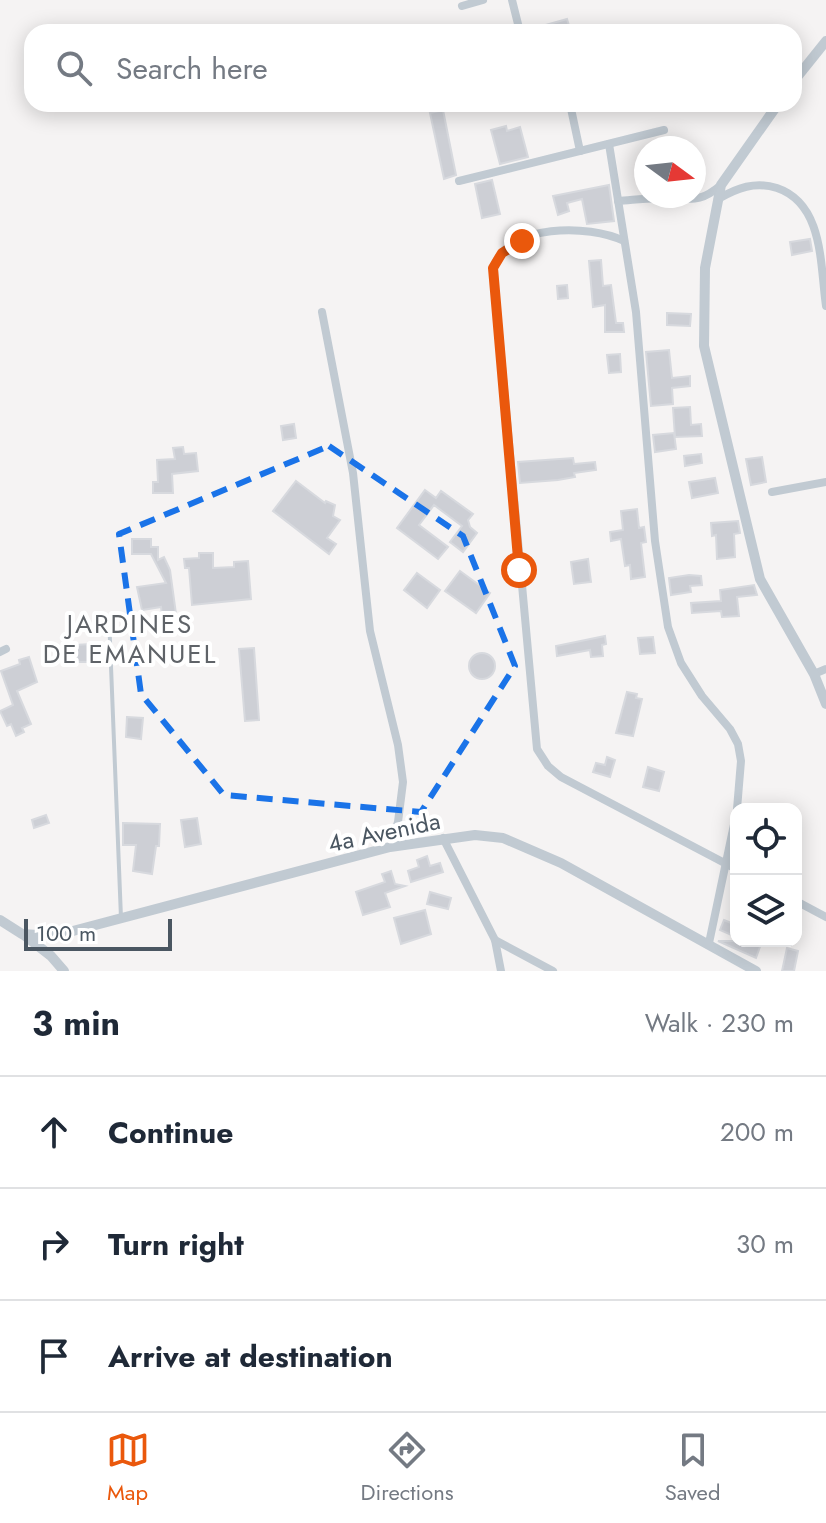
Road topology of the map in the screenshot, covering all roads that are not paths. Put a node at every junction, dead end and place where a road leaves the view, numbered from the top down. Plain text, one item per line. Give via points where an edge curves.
1 (483, 0) edge
2 (512, 0) edge
3 (462, 6) dead end
4 (518, 24) edge
5 (826, 41) edge
6 (802, 71) edge
7 (572, 112) edge
8 (772, 112) edge
9 (664, 130) dead end
10 (609, 144) junction
11 (580, 151) junction
12 (459, 181) dead end
13 (721, 185) junction
14 (718, 199) junction
15 (618, 201) junction
16 (624, 241) junction
17 (826, 306) edge
18 (322, 312) dead end
19 (826, 482) edge
20 (772, 492) dead end
21 (109, 616) dead end
22 (826, 669) edge
23 (814, 674) junction
24 (826, 704) edge
25 (738, 803) edge
26 (443, 838) junction
27 (730, 842) edge
28 (390, 847) junction
29 (725, 864) junction
30 (730, 866) edge
31 (802, 904) edge
32 (826, 917) edge
33 (121, 919) junction
34 (0, 920) edge
35 (22, 934) junction
36 (495, 940) junction
37 (709, 943) junction
38 (64, 971) edge
39 (501, 971) edge
40 (553, 971) edge
41 (756, 971) edge

1 - 3 street
2 - 4 street
5 - 6 street
7 - 11 street
8 - 13 street
9 - 10 street
10 - 11 street
10 - 15 street
11 - 12 street
13 - 14 street
13 - 15 street via 690,201
14 - 17 street via 747,185 767,185 798,199 811,216
14 - 23 street via 705,268 704,346 760,579
15 - 16 street
16 - 25 street via 668,627 681,663 738,744
16 - 29 street via 587,230 546,232 505,249 493,268 537,749 561,777
18 - 28 street via 353,473 370,631 400,757 403,782
19 - 20 street
21 - 33 lane
22 - 23 street
23 - 24 street
26 - 28 street, 4a Avenida
26 - 36 street
26 - 37 street, 4a Avenida via 503,838 561,863
27 - 29 street
28 - 33 street, 4a Avenida
29 - 30 street
29 - 37 street
31 - 32 street
33 - 35 street, 4a Avenida via 54,936
34 - 35 street
35 - 38 street
36 - 39 street
36 - 40 street
37 - 41 street, 4a Avenida

